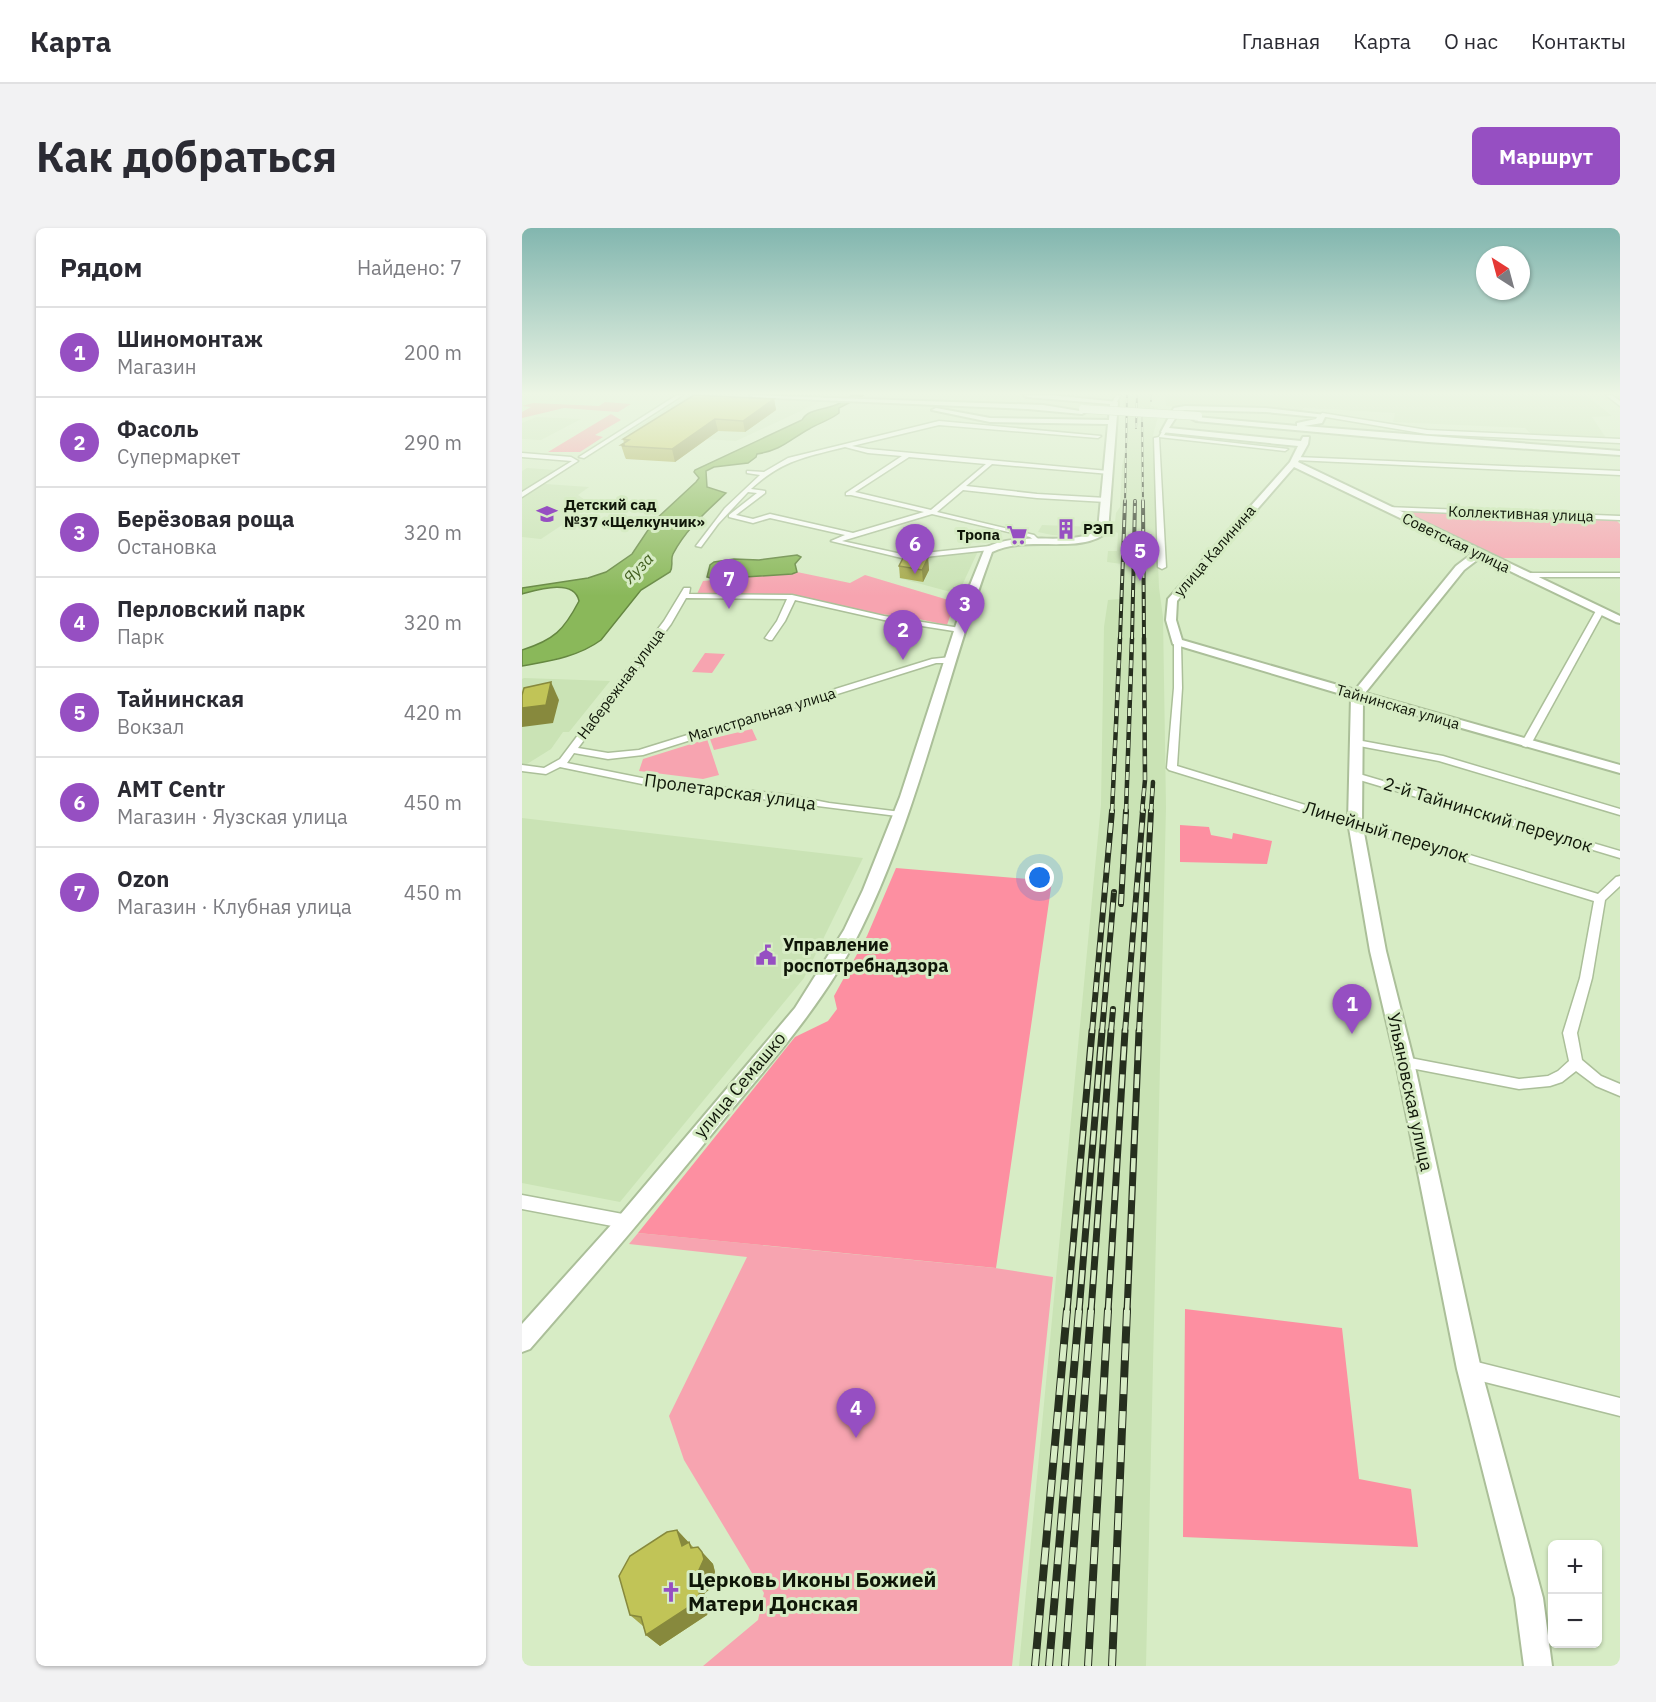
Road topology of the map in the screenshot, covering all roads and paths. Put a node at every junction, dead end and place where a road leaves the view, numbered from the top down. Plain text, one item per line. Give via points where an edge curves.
1 (571, 462) edge
2 (782, 462) edge
3 (897, 462) edge
4 (991, 462) edge
5 (1003, 462) edge
6 (1109, 462) edge
7 (1161, 462) edge
8 (1294, 462) edge
9 (1297, 462) edge
10 (1325, 462) edge
11 (749, 472) dead end
12 (1108, 473) junction
13 (1620, 473) edge
14 (766, 474) junction
15 (964, 488) junction
16 (748, 490) junction
17 (522, 495) edge
18 (1106, 500) junction
19 (1386, 509) junction
20 (933, 513) junction
21 (1620, 518) edge
22 (853, 535) junction
23 (1035, 539) junction
24 (699, 546) dead end
25 (990, 548) junction
26 (1478, 554) junction
27 (1162, 567) dead end
28 (1523, 574) junction
29 (1620, 575) edge
30 (792, 597) junction
31 (1600, 611) junction
32 (1620, 620) edge
33 (960, 630) junction
34 (769, 638) dead end
35 (1177, 642) junction
36 (951, 660) junction
37 (1358, 695) junction
38 (1357, 743) junction
39 (1526, 744) junction
40 (572, 750) junction
41 (559, 765) junction
42 (522, 768) edge
43 (1620, 769) edge
44 (1356, 776) junction
45 (904, 806) junction
46 (1620, 812) edge
47 (1355, 822) junction
48 (1620, 855) edge
49 (1620, 880) edge
50 (1600, 899) junction
51 (1405, 1062) junction
52 (1576, 1062) junction
53 (1620, 1090) edge
54 (522, 1202) edge
55 (628, 1222) junction
56 (522, 1341) edge
57 (1469, 1369) junction
58 (1620, 1407) edge
59 (1538, 1666) edge

1 - 17 street
2 - 14 street
3 - 20 street via 849,494
4 - 15 street
5 - 12 street
6 - 12 main road
7 - 27 street
8 - 35 main road, улица Калинина via 1172,601 1171,620
9 - 19 main road, Советская улица
10 - 13 street
11 - 14 street
12 - 18 main road
14 - 16 street
15 - 18 street
15 - 20 street
16 - 22 street via 763,492 731,516 753,521 770,516
16 - 24 street via 715,522
18 - 23 main road via 1104,529 1096,537
19 - 21 street, Коллективная улица
19 - 26 main road, Советская улица
20 - 22 street
20 - 23 street
22 - 25 street via 834,541 906,557
23 - 25 main road
25 - 33 main road, улица Семашко
26 - 28 main road, Советская улица
26 - 37 main road via 1460,568
28 - 29 street
28 - 31 main road, Советская улица
30 - 33 street
30 - 34 street
30 - 40 street, Набережная улица via 686,592
31 - 32 main road, Советская улица
31 - 39 street
33 - 36 main road, улица Семашко
35 - 37 main road, Тайнинская улица
35 - 47 street, Линейный переулок via 1172,768
36 - 40 street, Магистральная улица via 935,661 640,753 608,756
36 - 45 main road, улица Семашко
37 - 38 main road, Ульяновская улица
37 - 39 main road, Тайнинская улица
38 - 44 main road, Ульяновская улица
38 - 46 street via 1440,758
39 - 43 main road, Тайнинская улица
40 - 41 street, Набережная улица
41 - 42 street, Набережная улица via 546,771
41 - 45 street, Пролетарская улица via 829,806
44 - 47 main road, Ульяновская улица
44 - 48 street, 2-й Тайнинский переулок
45 - 55 main road, улица Семашко via 863,910 801,1013
47 - 50 street, Линейный переулок
47 - 51 main road, Ульяновская улица via 1378,951
49 - 50 street
50 - 52 street via 1586,978 1569,1033
51 - 52 street via 1536,1084 1566,1074
51 - 57 main road, Ульяновская улица
52 - 53 street via 1591,1078
54 - 55 street
55 - 56 main road, улица Семашко
57 - 58 street
57 - 59 main road, Ульяновская улица via 1529,1598

